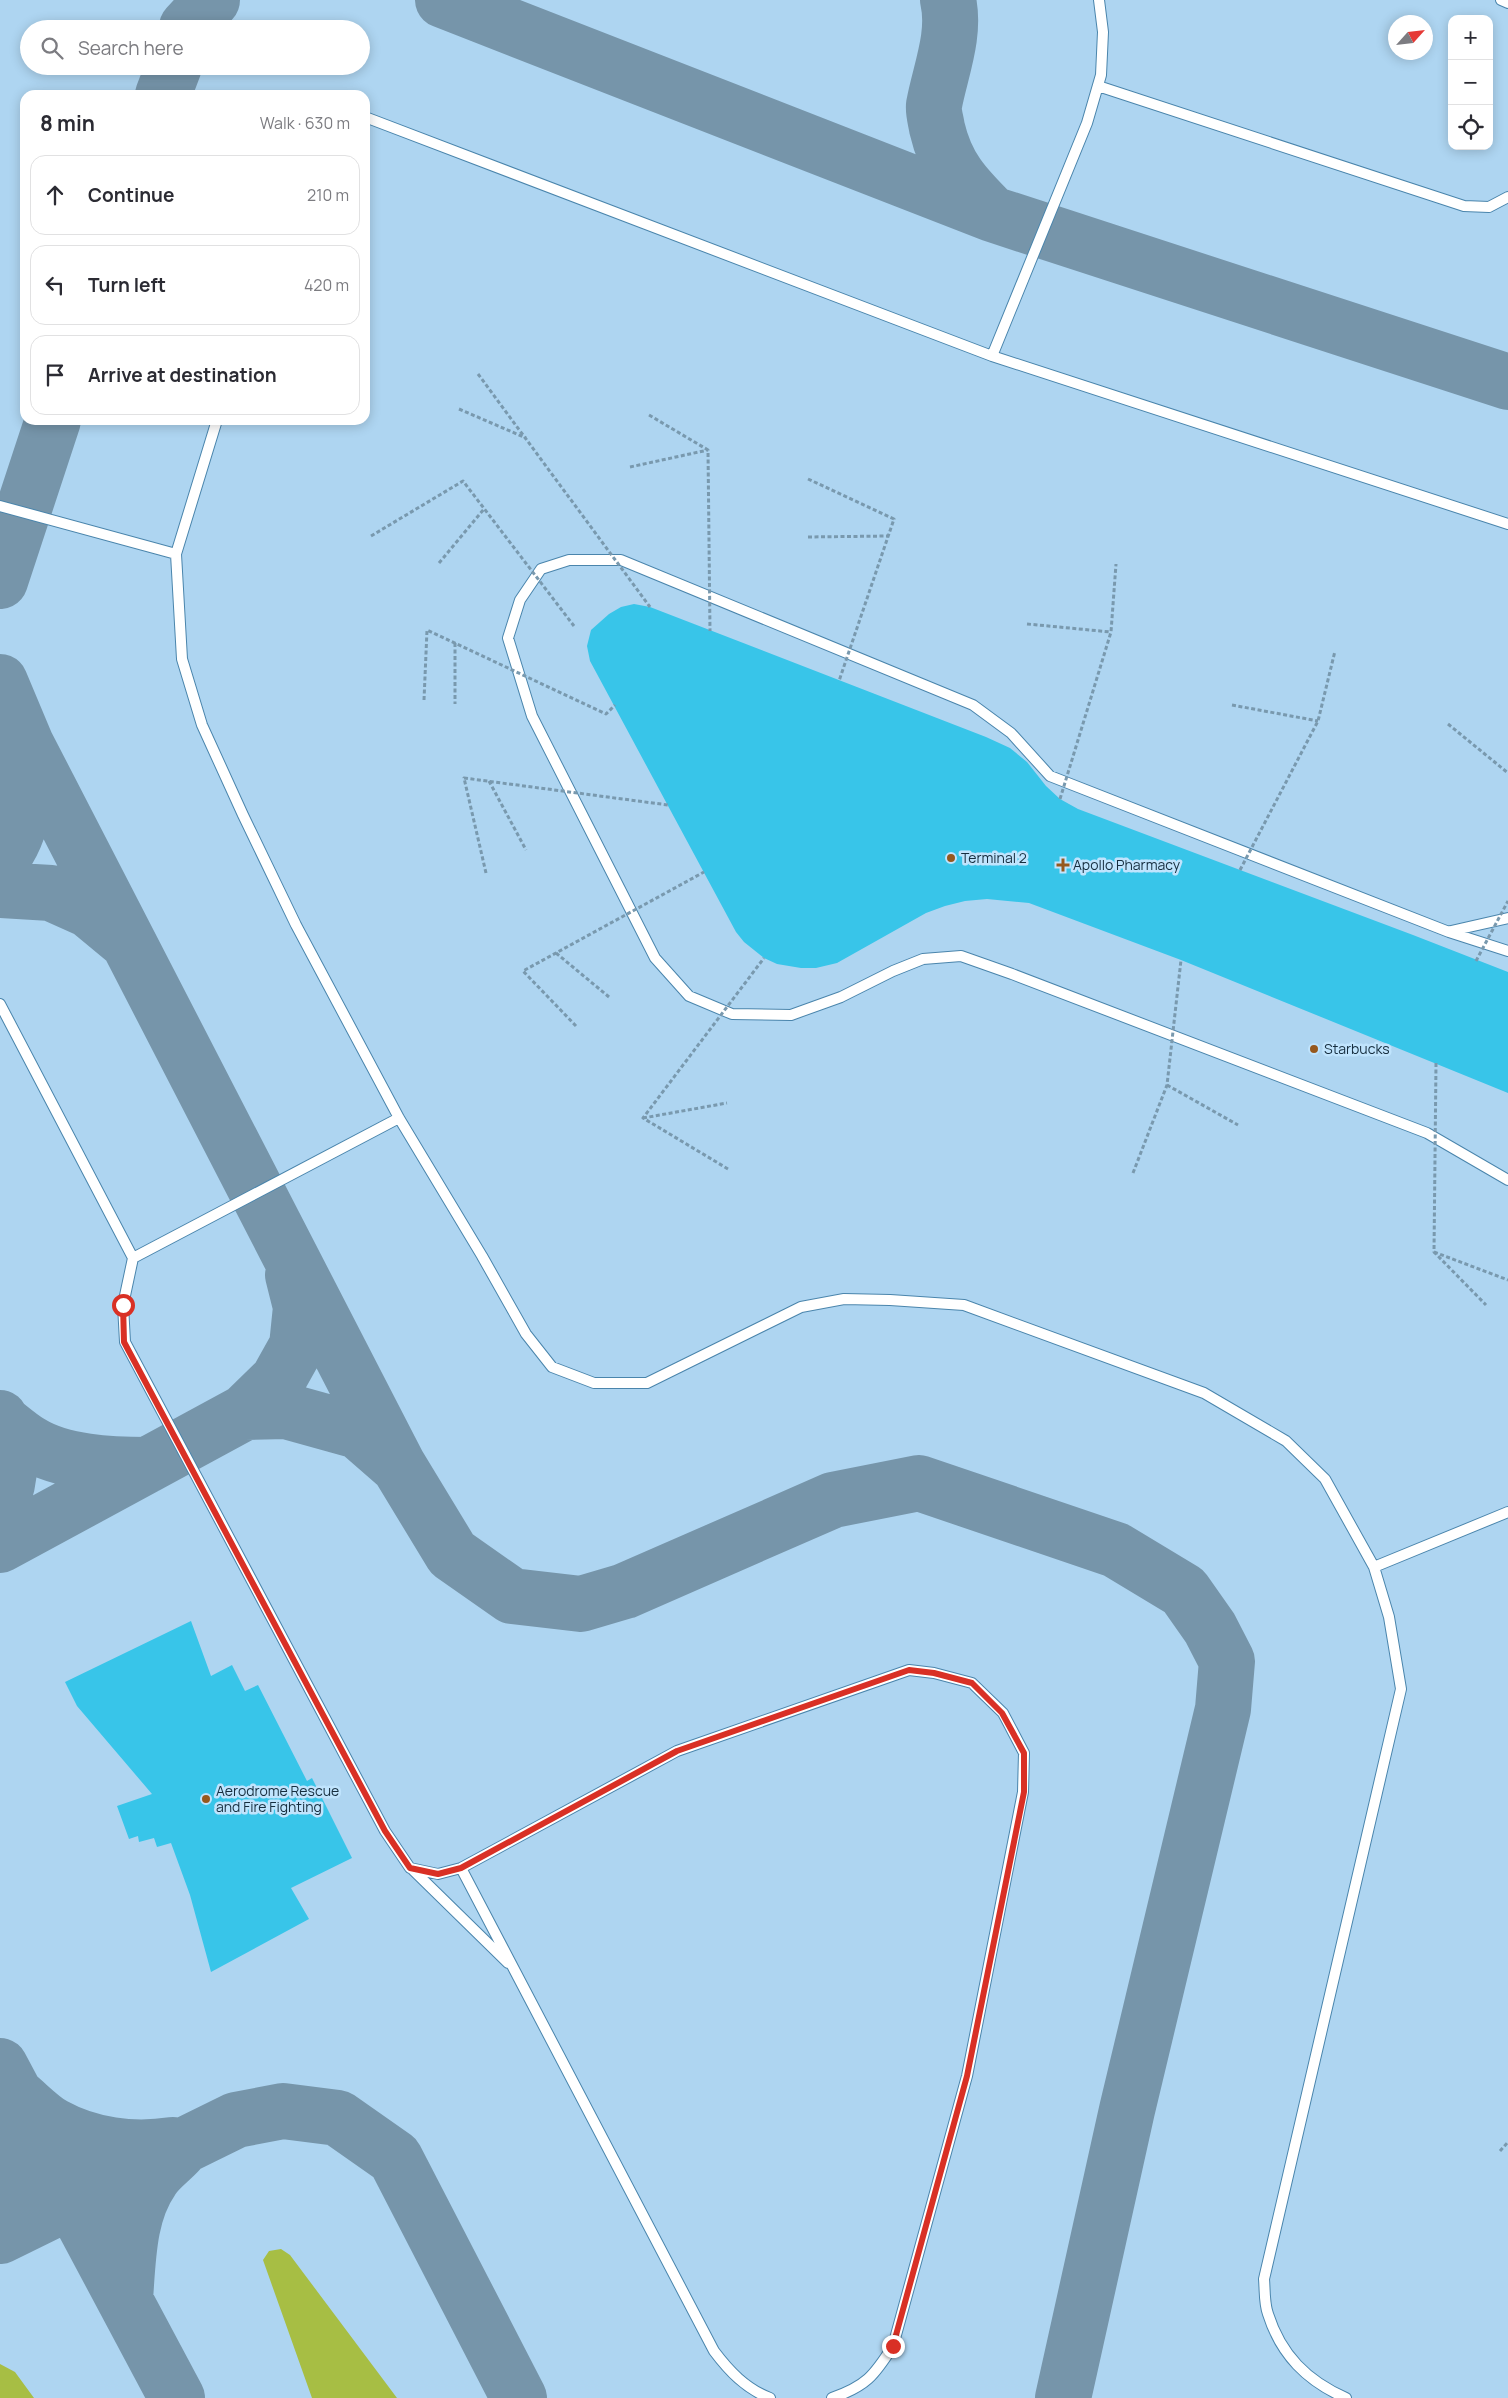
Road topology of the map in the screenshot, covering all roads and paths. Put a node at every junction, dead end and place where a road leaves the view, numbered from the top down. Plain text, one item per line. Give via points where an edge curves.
1 (1099, 0) edge
2 (1501, 0) edge
3 (1508, 3) edge
4 (1098, 86) junction
5 (370, 119) edge
6 (1508, 197) edge
7 (992, 356) junction
8 (478, 374) dead end
9 (459, 409) dead end
10 (649, 415) dead end
11 (215, 425) edge
12 (526, 438) junction
13 (708, 450) junction
14 (630, 467) dead end
15 (808, 479) dead end
16 (0, 506) edge
17 (484, 509) junction
18 (1508, 524) edge
19 (371, 536) dead end
20 (888, 536) junction
21 (808, 537) dead end
22 (176, 554) junction
23 (439, 563) dead end
24 (1116, 564) dead end
25 (650, 607) dead end
26 (1027, 624) dead end
27 (574, 626) dead end
28 (710, 631) dead end
29 (1111, 632) junction
30 (455, 643) junction
31 (1335, 651) dead end
32 (839, 681) dead end
33 (424, 700) dead end
34 (456, 704) dead end
35 (615, 705) dead end
36 (1232, 705) dead end
37 (1318, 721) junction
38 (1448, 724) dead end
39 (1508, 773) edge
40 (488, 781) junction
41 (1060, 799) dead end
42 (668, 805) dead end
43 (526, 850) dead end
44 (1240, 870) dead end
45 (704, 872) dead end
46 (486, 873) dead end
47 (1508, 901) edge
48 (1508, 918) edge
49 (1449, 932) junction
50 (1508, 951) edge
51 (556, 953) junction
52 (764, 958) dead end
53 (1181, 960) dead end
54 (1476, 961) dead end
55 (609, 997) dead end
56 (0, 1004) edge
57 (576, 1026) dead end
58 (1436, 1063) dead end
59 (1167, 1085) junction
60 (728, 1103) dead end
61 (399, 1118) junction
62 (643, 1118) junction
63 (1238, 1125) dead end
64 (728, 1169) dead end
65 (1133, 1173) dead end
66 (1508, 1180) edge
67 (1434, 1252) junction
68 (133, 1258) junction
69 (1508, 1280) edge
70 (1486, 1305) dead end
71 (1508, 1512) edge
72 (1374, 1567) junction
73 (410, 1868) junction
74 (461, 1868) junction
75 (515, 1970) junction
76 (1508, 2142) edge
77 (1500, 2151) dead end
78 (770, 2398) edge
79 (832, 2398) edge
80 (1346, 2398) edge

1 - 4 lane via 1103,32
2 - 3 lane
4 - 6 lane via 1464,206 1489,207
4 - 7 lane via 1087,123
5 - 7 lane
7 - 18 lane
8 - 12 path, bridge
9 - 12 path
10 - 13 path, bridge
11 - 22 lane
12 - 25 path, bridge
13 - 14 path
13 - 28 path, bridge
15 - 20 path, bridge via 894,519
16 - 22 lane
17 - 19 path, bridge via 463,481
17 - 23 path
17 - 27 path, bridge
20 - 21 path
20 - 32 path, bridge
22 - 61 lane via 182,659 202,725 296,925
24 - 29 path, bridge
26 - 29 path
29 - 41 path, bridge
30 - 33 path, bridge via 427,630
30 - 34 path
30 - 35 path, bridge via 606,714
31 - 37 path, bridge
36 - 37 path
37 - 44 path, bridge
38 - 39 path
40 - 42 path, bridge
40 - 43 path
40 - 46 path, bridge via 464,778
45 - 51 path, bridge
47 - 54 path, bridge
48 - 49 lane
49 - 50 lane
49 - 66 lane via 1050,776 1011,733 973,705 621,560 569,560 541,569 520,600 508,638 532,716 655,958 689,996 732,1014 791,1015 841,997 923,959 961,956 1427,1133
51 - 55 path
51 - 57 path, bridge via 523,971
52 - 62 path, bridge
53 - 59 path, bridge
56 - 68 lane
58 - 67 path, bridge
59 - 63 path
59 - 65 path, bridge
60 - 62 path
61 - 68 lane
61 - 72 lane via 526,1334 552,1367 594,1383 647,1383 801,1307 844,1299 964,1305 1204,1393 1286,1441 1325,1479
62 - 64 path, bridge
67 - 69 path
67 - 70 path, bridge
68 - 73 lane via 123,1305 124,1342 385,1831
71 - 72 lane
72 - 80 lane via 1390,1617 1401,1689 1264,2279 1267,2312 1280,2343 1301,2371 1327,2390
73 - 74 lane via 438,1874
73 - 75 lane
74 - 75 lane
74 - 79 lane via 677,1751 909,1670 972,1683 1002,1713 1024,1753 1024,1792 967,2076 893,2346 875,2375 852,2391
75 - 78 lane via 714,2351 732,2374
76 - 77 path

